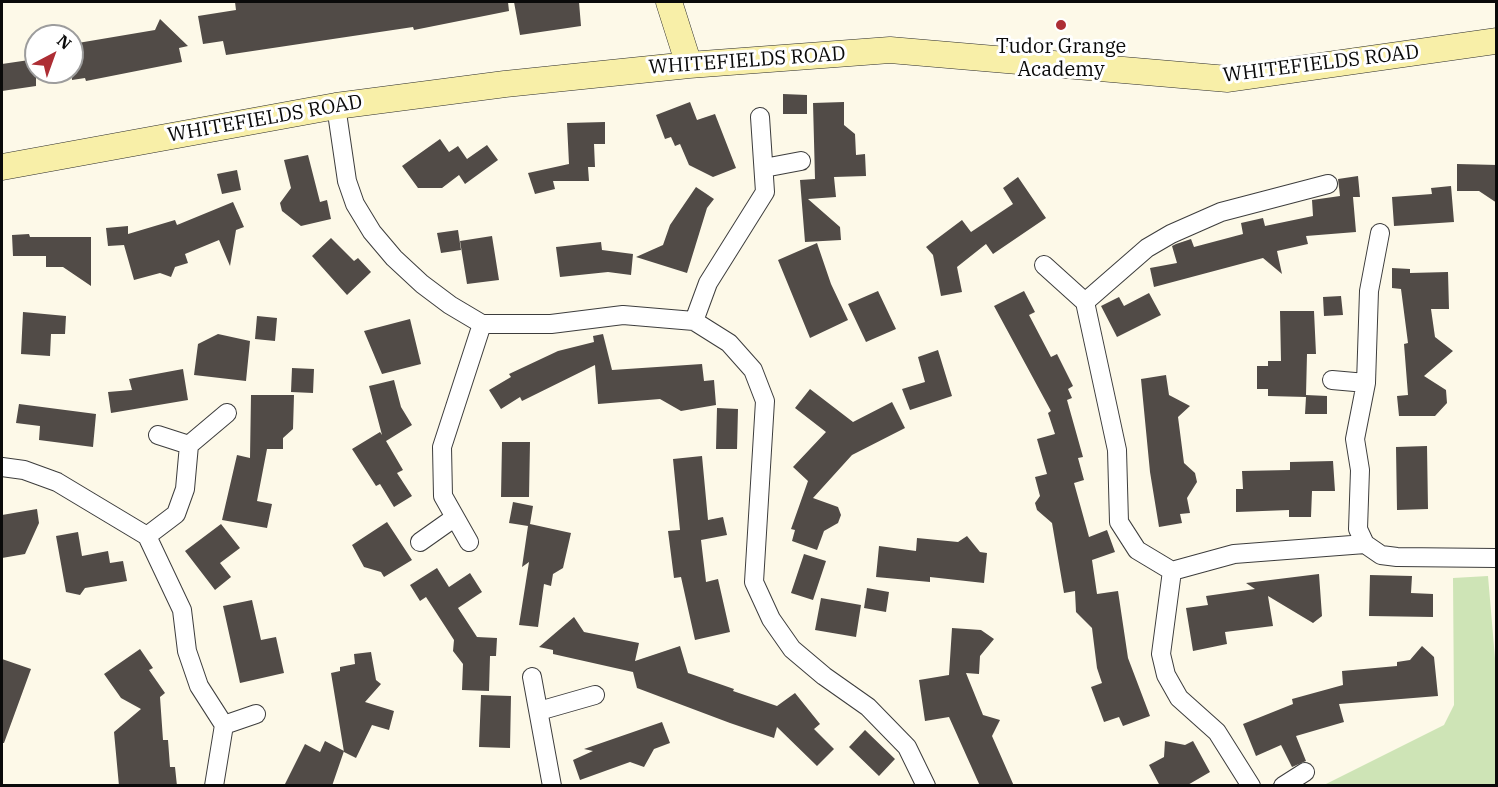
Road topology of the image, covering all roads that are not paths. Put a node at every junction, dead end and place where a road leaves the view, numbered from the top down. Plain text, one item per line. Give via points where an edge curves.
1 (669, 2) edge
2 (1497, 41) edge
3 (689, 65) junction
4 (336, 106) junction
5 (760, 117) dead end
6 (801, 161) dead end
7 (2, 167) edge
8 (764, 168) junction
9 (1328, 184) dead end
10 (1380, 233) dead end
11 (1044, 265) dead end
12 (1084, 302) junction
13 (694, 321) junction
14 (482, 324) junction
15 (1332, 380) dead end
16 (1366, 382) junction
17 (227, 413) dead end
18 (158, 435) dead end
19 (189, 445) junction
20 (2, 466) edge
21 (454, 518) junction
22 (147, 536) junction
23 (420, 542) dead end
24 (469, 542) dead end
25 (1365, 544) junction
26 (1497, 558) edge
27 (1172, 571) junction
28 (532, 677) dead end
29 (595, 695) dead end
30 (539, 711) junction
31 (256, 714) dead end
32 (224, 725) junction
33 (1305, 772) dead end
34 (214, 786) edge
35 (552, 786) edge
36 (926, 786) edge
37 (1251, 786) edge
38 (1283, 786) edge

1 - 3 street
2 - 3 street, WHITEFIELDS ROAD via 1228,79 891,51
3 - 4 street, WHITEFIELDS ROAD
4 - 7 street, WHITEFIELDS ROAD
4 - 14 street via 347,181 372,232 422,284
5 - 8 street
6 - 8 street
8 - 13 street via 765,192 708,283
9 - 12 street via 1221,212 1148,248
10 - 16 street via 1369,291
11 - 12 street
12 - 27 street via 1117,450 1119,522 1137,550
13 - 14 street via 623,315 550,324
13 - 36 street via 729,343 753,370 765,401 754,582 771,619 792,649 868,707 907,747
14 - 21 street via 442,447 443,496
15 - 16 street
16 - 25 street via 1355,439 1358,529
17 - 19 street
18 - 19 street
19 - 22 street via 185,489 176,514
20 - 22 street via 57,482
21 - 23 street
21 - 24 street
22 - 32 street via 182,610 187,651 199,686
25 - 26 street via 1381,555 1397,557
25 - 27 street via 1234,554
27 - 37 street via 1161,654 1166,675 1179,698 1217,732
28 - 30 street
29 - 30 street
30 - 35 street
31 - 32 street
32 - 34 street
33 - 38 street

